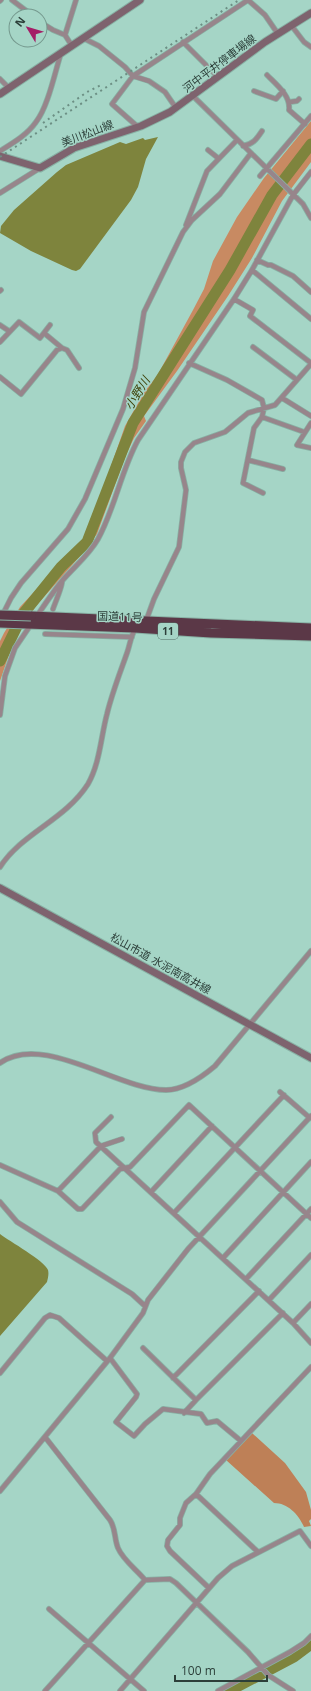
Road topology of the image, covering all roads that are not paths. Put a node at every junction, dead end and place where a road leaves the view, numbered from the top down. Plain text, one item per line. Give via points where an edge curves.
1 (12, 0) edge
2 (76, 0) edge
3 (140, 0) edge
4 (248, 0) edge
5 (22, 8) edge
6 (311, 13) edge
7 (292, 25) junction
8 (48, 27) edge
9 (278, 34) junction
10 (65, 35) junction
11 (83, 38) junction
12 (183, 42) junction
13 (72, 46) junction
14 (311, 47) edge
15 (61, 52) junction
16 (267, 75) dead end
17 (133, 76) junction
18 (218, 77) junction
19 (0, 79) edge
20 (9, 88) junction
21 (254, 91) dead end
22 (283, 91) junction
23 (0, 94) edge
24 (193, 96) junction
25 (299, 99) dead end
26 (290, 102) junction
27 (176, 108) junction
28 (311, 116) edge
29 (305, 124) junction
30 (138, 127) junction
31 (262, 131) dead end
32 (237, 140) junction
33 (243, 146) junction
34 (208, 150) dead end
35 (0, 151) edge
36 (251, 154) junction
37 (0, 156) edge
38 (218, 158) junction
39 (40, 168) junction
40 (267, 170) junction
41 (311, 172) edge
42 (260, 176) dead end
43 (0, 193) edge
44 (292, 194) junction
45 (311, 218) edge
46 (183, 232) junction
47 (257, 260) junction
48 (252, 270) junction
49 (311, 292) edge
50 (234, 299) junction
51 (311, 318) edge
52 (0, 325) edge
53 (50, 325) dead end
54 (9, 331) junction
55 (44, 333) junction
56 (0, 342) edge
57 (253, 347) dead end
58 (62, 348) junction
59 (189, 363) junction
60 (311, 363) edge
61 (79, 368) dead end
62 (0, 377) edge
63 (297, 380) junction
64 (282, 398) junction
65 (264, 408) junction
66 (311, 416) edge
67 (262, 417) junction
68 (311, 423) edge
69 (304, 432) junction
70 (311, 448) edge
71 (248, 460) junction
72 (283, 469) dead end
73 (263, 493) dead end
74 (62, 582) junction
75 (53, 609) dead end
76 (0, 614) edge
77 (0, 620) edge
78 (31, 620) junction
79 (146, 620) junction
80 (0, 623) edge
81 (311, 628) edge
82 (133, 633) junction
83 (45, 634) dead end
84 (311, 636) edge
85 (0, 715) edge
86 (0, 867) edge
87 (0, 888) edge
88 (311, 951) edge
89 (250, 1025) junction
90 (311, 1058) edge
91 (0, 1063) edge
92 (111, 1117) dead end
93 (310, 1117) edge
94 (212, 1126) junction
95 (122, 1139) dead end
96 (100, 1146) junction
97 (235, 1148) junction
98 (311, 1162) edge
99 (0, 1165) edge
100 (126, 1168) junction
101 (260, 1171) junction
102 (58, 1191) junction
103 (151, 1192) junction
104 (284, 1192) junction
105 (0, 1202) edge
106 (311, 1209) edge
107 (174, 1213) junction
108 (306, 1214) junction
109 (311, 1218) edge
110 (200, 1237) junction
111 (311, 1255) edge
112 (223, 1258) junction
113 (246, 1279) junction
114 (259, 1291) junction
115 (269, 1300) junction
116 (311, 1304) edge
117 (146, 1306) junction
118 (282, 1313) junction
119 (293, 1322) junction
120 (311, 1343) edge
121 (143, 1348) dead end
122 (108, 1360) junction
123 (311, 1367) edge
124 (0, 1373) edge
125 (173, 1378) junction
126 (196, 1400) junction
127 (184, 1413) junction
128 (44, 1437) junction
129 (241, 1441) junction
130 (0, 1491) edge
131 (196, 1494) junction
132 (311, 1546) edge
133 (258, 1552) junction
134 (145, 1580) junction
135 (209, 1588) junction
136 (196, 1603) junction
137 (49, 1609) dead end
138 (311, 1636) edge
139 (89, 1643) junction
140 (261, 1668) junction
141 (130, 1680) junction
142 (45, 1691) edge
143 (120, 1691) edge
144 (144, 1691) edge
145 (218, 1691) edge
146 (293, 1691) edge

1 - 5 street
2 - 10 street
3 - 11 main road
4 - 9 street via 265,15
4 - 12 street
6 - 7 main road, 河中平井停車場線
7 - 9 main road, 河中平井停車場線
7 - 14 street via 304,42
8 - 10 street
9 - 18 main road, 河中平井停車場線
10 - 13 street
11 - 13 main road
11 - 17 street via 99,46
12 - 17 street
12 - 18 street
13 - 15 main road
15 - 20 main road
15 - 35 street via 45,103 36,122
16 - 22 street
17 - 27 street via 149,81 165,92
17 - 30 street via 112,104
18 - 24 main road, 河中平井停車場線
19 - 20 street
20 - 23 main road
21 - 22 street via 276,98
22 - 26 street
24 - 27 main road, 河中平井停車場線
24 - 32 street
25 - 26 street
26 - 29 street via 289,110
27 - 30 main road, 河中平井停車場線
28 - 29 street
29 - 40 street
30 - 39 main road, 美川松山線 via 74,148
31 - 33 street via 255,141
32 - 33 street
32 - 38 street
33 - 36 street
34 - 38 street
36 - 40 street
36 - 46 street via 220,194
37 - 39 main road
38 - 46 street via 207,171
39 - 43 street
40 - 42 street
40 - 44 street
41 - 44 street
44 - 45 street via 303,204
44 - 47 street
46 - 77 street via 144,312 135,368 123,409 84,499 68,529 21,583
47 - 48 street
47 - 49 street via 293,276
48 - 50 street
48 - 51 street
50 - 59 street
50 - 60 street via 253,310 250,316
52 - 54 street
53 - 55 street
54 - 55 street via 19,322 40,338
54 - 56 street
55 - 58 street
57 - 63 street
58 - 61 street via 67,350
58 - 62 street via 57,350 21,394
59 - 65 street via 227,380 262,400
59 - 74 street via 131,451 98,540
60 - 63 street
63 - 64 street
64 - 65 street via 275,405
64 - 66 street
65 - 67 street
65 - 79 street via 248,413 225,432 194,443 185,452 182,462 186,490 179,547
67 - 69 street
67 - 71 street via 254,428
68 - 69 street
69 - 70 street via 297,445
71 - 72 street
71 - 73 street via 243,483
74 - 75 street
74 - 78 street
76 - 78 highway, 国道11号 / 11, bridge
78 - 79 highway, 国道11号 / 11
78 - 80 highway, 国道11号 / 11
78 - 82 highway, 国道11号 / 11
78 - 85 street via 15,648 5,676
79 - 81 highway, 国道11号 / 11
79 - 82 street
82 - 83 street
82 - 84 highway, 国道11号 / 11
82 - 86 street via 109,706 97,760 88,783 72,805 23,842
87 - 89 main road, 松山市道 水泥南高井線
88 - 89 street
89 - 90 main road, 松山市道 水泥南高井線
89 - 91 street via 215,1066 199,1079 167,1090 142,1086 47,1055 27,1053 7,1058
92 - 96 street via 95,1133 96,1142
93 - 97 street via 282,1094
93 - 101 street
94 - 97 street
94 - 100 street via 189,1105 130,1167
94 - 103 street
95 - 96 street
96 - 100 street
96 - 102 street
97 - 101 street
97 - 107 street
98 - 104 street
99 - 102 street
100 - 102 street via 120,1169 82,1209 78,1209
100 - 103 street
101 - 104 street
101 - 110 street
103 - 107 street
104 - 108 street
104 - 112 street
105 - 117 street via 17,1222 132,1294
106 - 108 street
107 - 110 street
108 - 109 street
108 - 113 street
110 - 112 street
110 - 117 street via 188,1249
111 - 115 street
112 - 113 street
113 - 114 street
114 - 115 street
114 - 125 street
115 - 118 street
116 - 119 street
117 - 122 street
118 - 119 street
118 - 126 street
119 - 120 street
121 - 125 street
122 - 124 street via 59,1318 50,1315
122 - 127 street via 137,1394 116,1422 134,1436 163,1409
122 - 128 street
123 - 129 street
125 - 126 street
126 - 127 street
127 - 129 street via 201,1414 207,1423 217,1421
128 - 130 street
128 - 134 street via 110,1520 121,1554
129 - 131 street via 210,1474
131 - 133 street
131 - 135 street via 186,1503 180,1525 168,1540 167,1546
132 - 133 street via 300,1530
133 - 135 street via 232,1566
134 - 136 street via 170,1579
134 - 139 street
135 - 136 street
136 - 140 street via 248,1652
136 - 141 street
137 - 139 street
138 - 140 street via 290,1652
139 - 141 street
139 - 142 street
140 - 145 street
140 - 146 street via 268,1676
141 - 143 street
141 - 144 street

